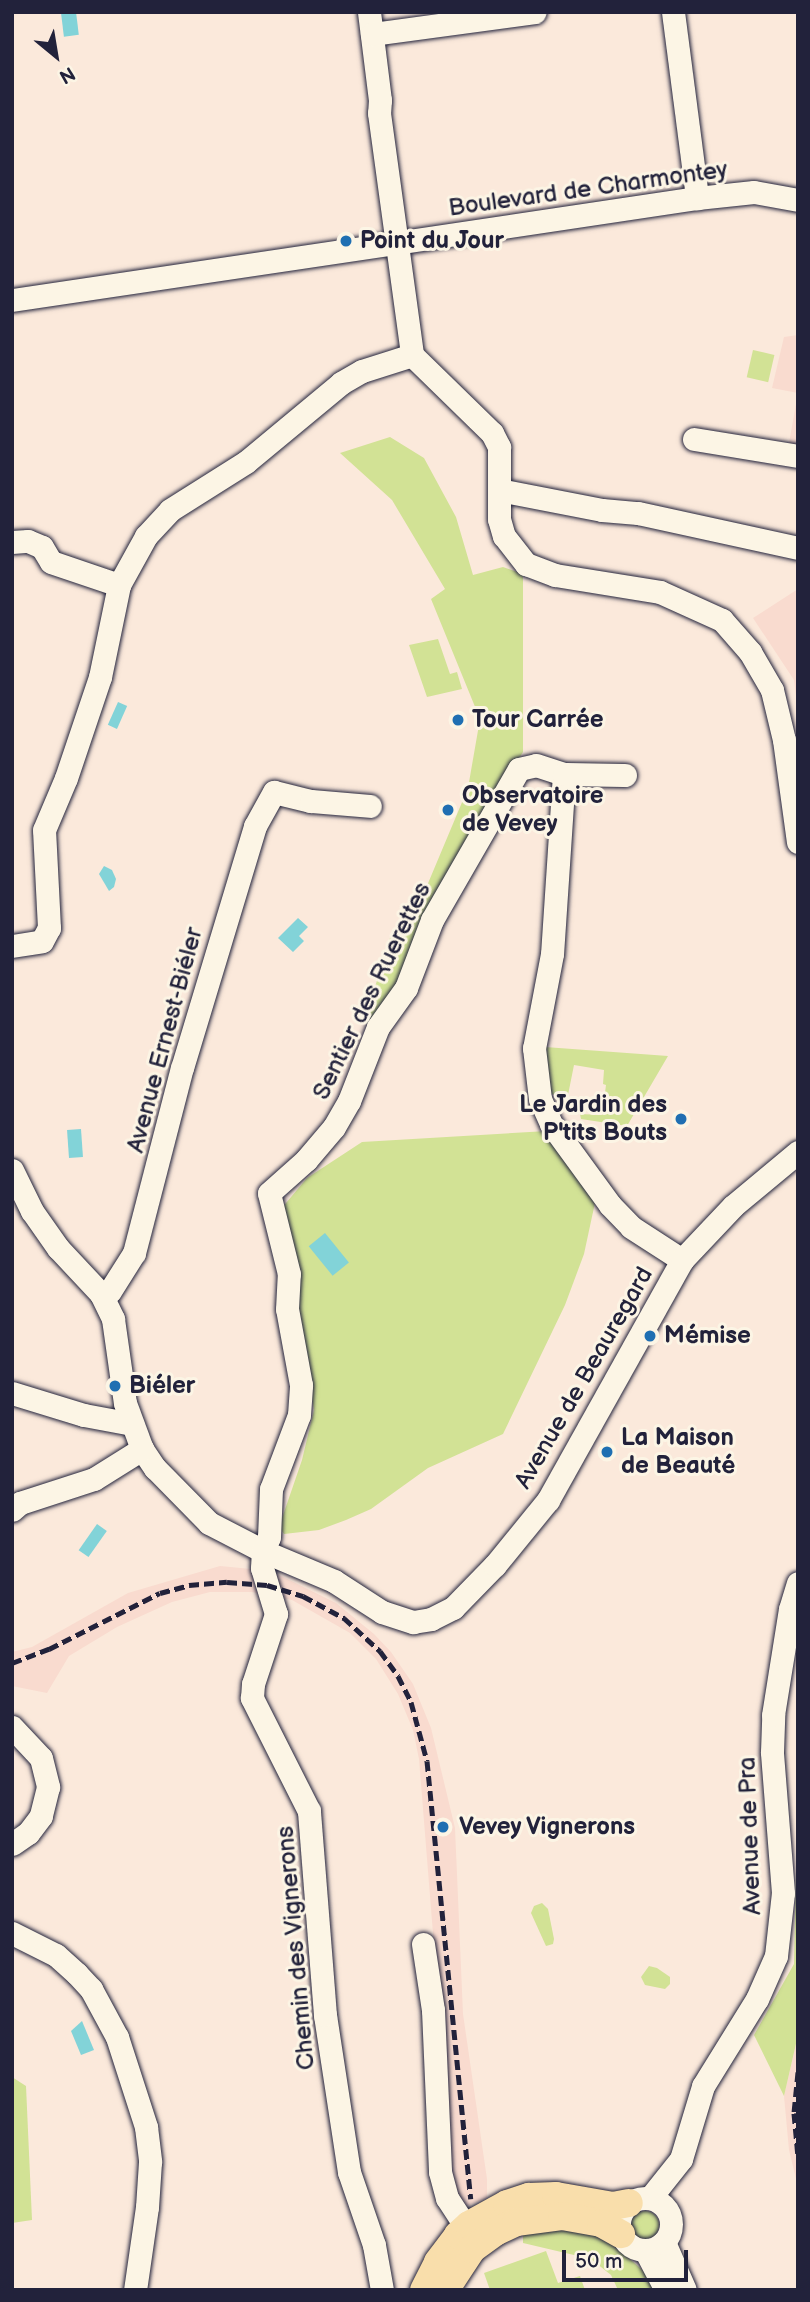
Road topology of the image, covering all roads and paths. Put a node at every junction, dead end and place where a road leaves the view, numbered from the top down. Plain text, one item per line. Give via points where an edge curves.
1 (535, 12) edge
2 (673, 12) edge
3 (371, 23) edge
4 (697, 198) junction
5 (798, 200) edge
6 (397, 242) junction
7 (12, 300) edge
8 (412, 355) junction
9 (694, 439) dead end
10 (798, 456) edge
11 (499, 490) junction
12 (12, 542) edge
13 (798, 548) edge
14 (119, 585) junction
15 (564, 774) junction
16 (625, 775) dead end
17 (370, 806) dead end
18 (798, 842) edge
19 (12, 946) edge
20 (798, 1152) edge
21 (12, 1170) edge
22 (682, 1260) junction
23 (101, 1294) junction
24 (12, 1393) edge
25 (131, 1424) junction
26 (142, 1449) junction
27 (12, 1510) edge
28 (263, 1551) junction
29 (798, 1583) edge
30 (12, 1727) edge
31 (12, 1844) edge
32 (12, 1933) edge
33 (423, 1944) dead end
34 (685, 2152) junction
35 (639, 2201) junction
36 (669, 2213) junction
37 (466, 2227) junction
38 (621, 2234) junction
39 (654, 2246) junction
40 (135, 2290) edge
41 (382, 2290) edge
42 (424, 2290) edge
43 (445, 2290) edge
44 (666, 2290) edge
45 (685, 2290) edge

1 - 3 street
2 - 4 street
3 - 6 street
4 - 5 street, Boulevard de Charmontey via 754,192
4 - 6 street, Boulevard de Charmontey
6 - 7 street, Boulevard de Charmontey
6 - 8 street
8 - 11 street via 492,433 499,447
8 - 14 street via 341,383 246,462 170,510 146,536
9 - 10 street
11 - 13 street via 638,513
11 - 18 street via 504,536 526,564 555,575 660,592 722,620 750,652 772,690
12 - 14 street via 29,541 42,547 51,562
14 - 19 street via 100,677 44,830 49,928 42,942
15 - 16 street
15 - 22 street via 552,954 534,1048 540,1099 551,1124 610,1205 631,1227
15 - 28 street, Sentier des Ruerettes via 536,765 519,769 432,920 406,988 378,1027 334,1127 269,1193 289,1274 287,1309 301,1385 299,1415 271,1489 269,1537
17 - 23 street, Avenue Ernest-Biéler via 311,801 274,792 255,826 182,1068 135,1253 110,1291
20 - 22 street, Avenue de Beauregard via 733,1206
21 - 23 street via 58,1248
22 - 28 street, Avenue de Beauregard via 548,1500 453,1608 431,1619 404,1621 334,1581
23 - 25 street, Avenue de Beauregard via 118,1337
24 - 25 street
25 - 26 street, Avenue de Beauregard
26 - 27 street via 94,1479 20,1503
26 - 28 street, Avenue de Beauregard via 209,1523
28 - 41 street, Chemin des Vignerons via 262,1568 276,1614 252,1698 309,1811 325,2015 349,2172
29 - 34 street, Avenue de Pra via 773,1716 783,1893 776,1956 757,1999 704,2086
30 - 31 street via 41,1758 48,1787 41,1816
32 - 40 street via 57,1955 77,1974 91,1989 117,2037 146,2127 150,2162
33 - 37 street via 433,2010 440,2172 447,2198
34 - 35 street, Avenue de Pra via 669,2177
34 - 36 street, Avenue de Pra via 684,2172
35 - 36 street via 663,2205
35 - 37 main road via 616,2206 572,2197 529,2197
35 - 38 street via 621,2215
36 - 39 street via 671,2228
37 - 42 main road via 444,2252
38 - 39 street via 631,2246
38 - 43 main road via 601,2223 562,2216 516,2222 472,2249
39 - 44 street
39 - 45 street

